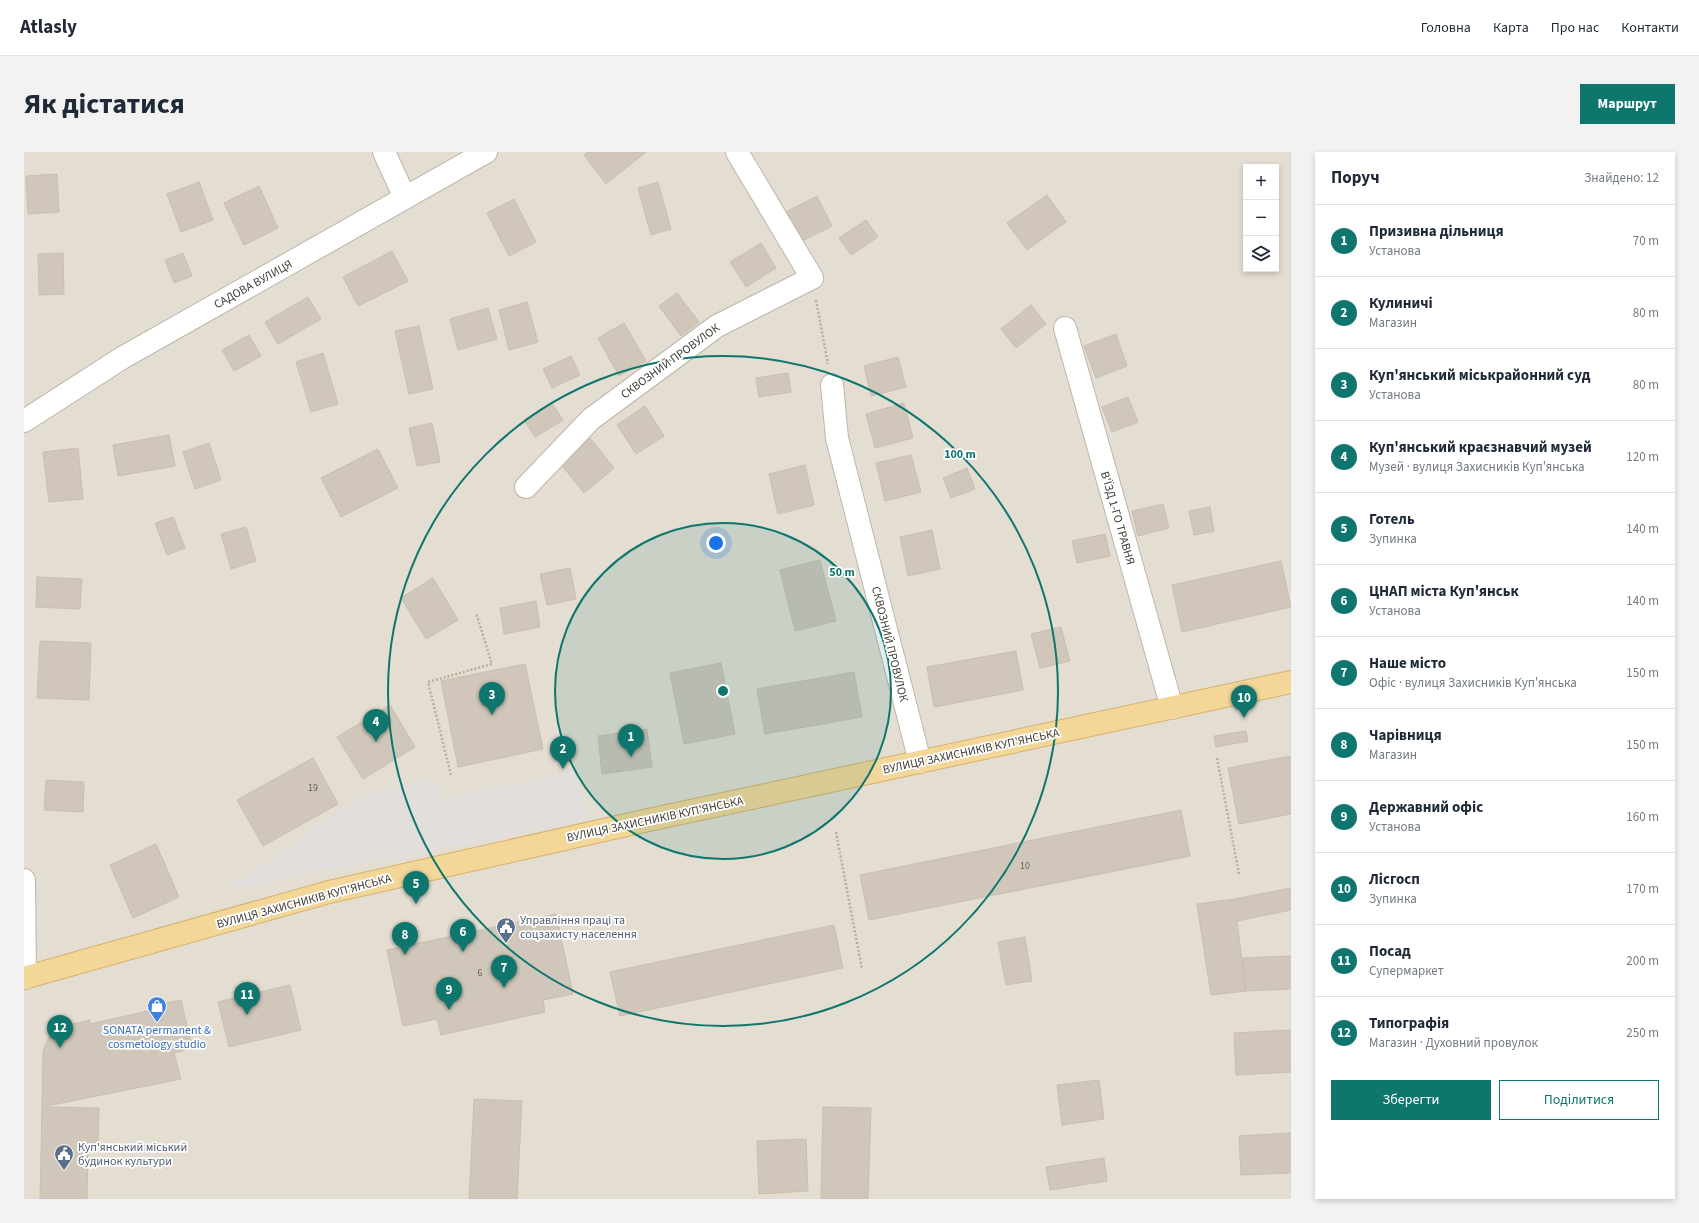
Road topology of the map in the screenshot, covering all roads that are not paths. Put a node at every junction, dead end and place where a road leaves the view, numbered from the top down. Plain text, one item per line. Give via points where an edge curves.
1 (384, 152) edge
2 (486, 152) edge
3 (737, 152) edge
4 (405, 198) junction
5 (1065, 328) dead end
6 (832, 386) road end
7 (24, 421) edge
8 (526, 487) dead end
9 (1291, 682) edge
10 (1172, 708) junction
11 (920, 762) junction
12 (24, 880) edge
13 (24, 978) edge

1 - 4 street
2 - 4 street, САДОВА ВУЛИЦЯ
3 - 8 street, СКВОЗНИЙ ПРОВУЛОК via 812,278 717,326 591,419
4 - 7 street, САДОВА ВУЛИЦЯ via 122,358
5 - 10 street, В'ЇЗД 1-ГО ТРАВНЯ
6 - 11 street, СКВОЗНИЙ ПРОВУЛОК via 837,438
9 - 10 main road, ВУЛИЦЯ ЗАХИСНИКІВ КУП'ЯНСЬКА
10 - 11 main road, ВУЛИЦЯ ЗАХИСНИКІВ КУП'ЯНСЬКА
11 - 13 main road, ВУЛИЦЯ ЗАХИСНИКІВ КУП'ЯНСЬКА via 329,892
12 - 13 street

